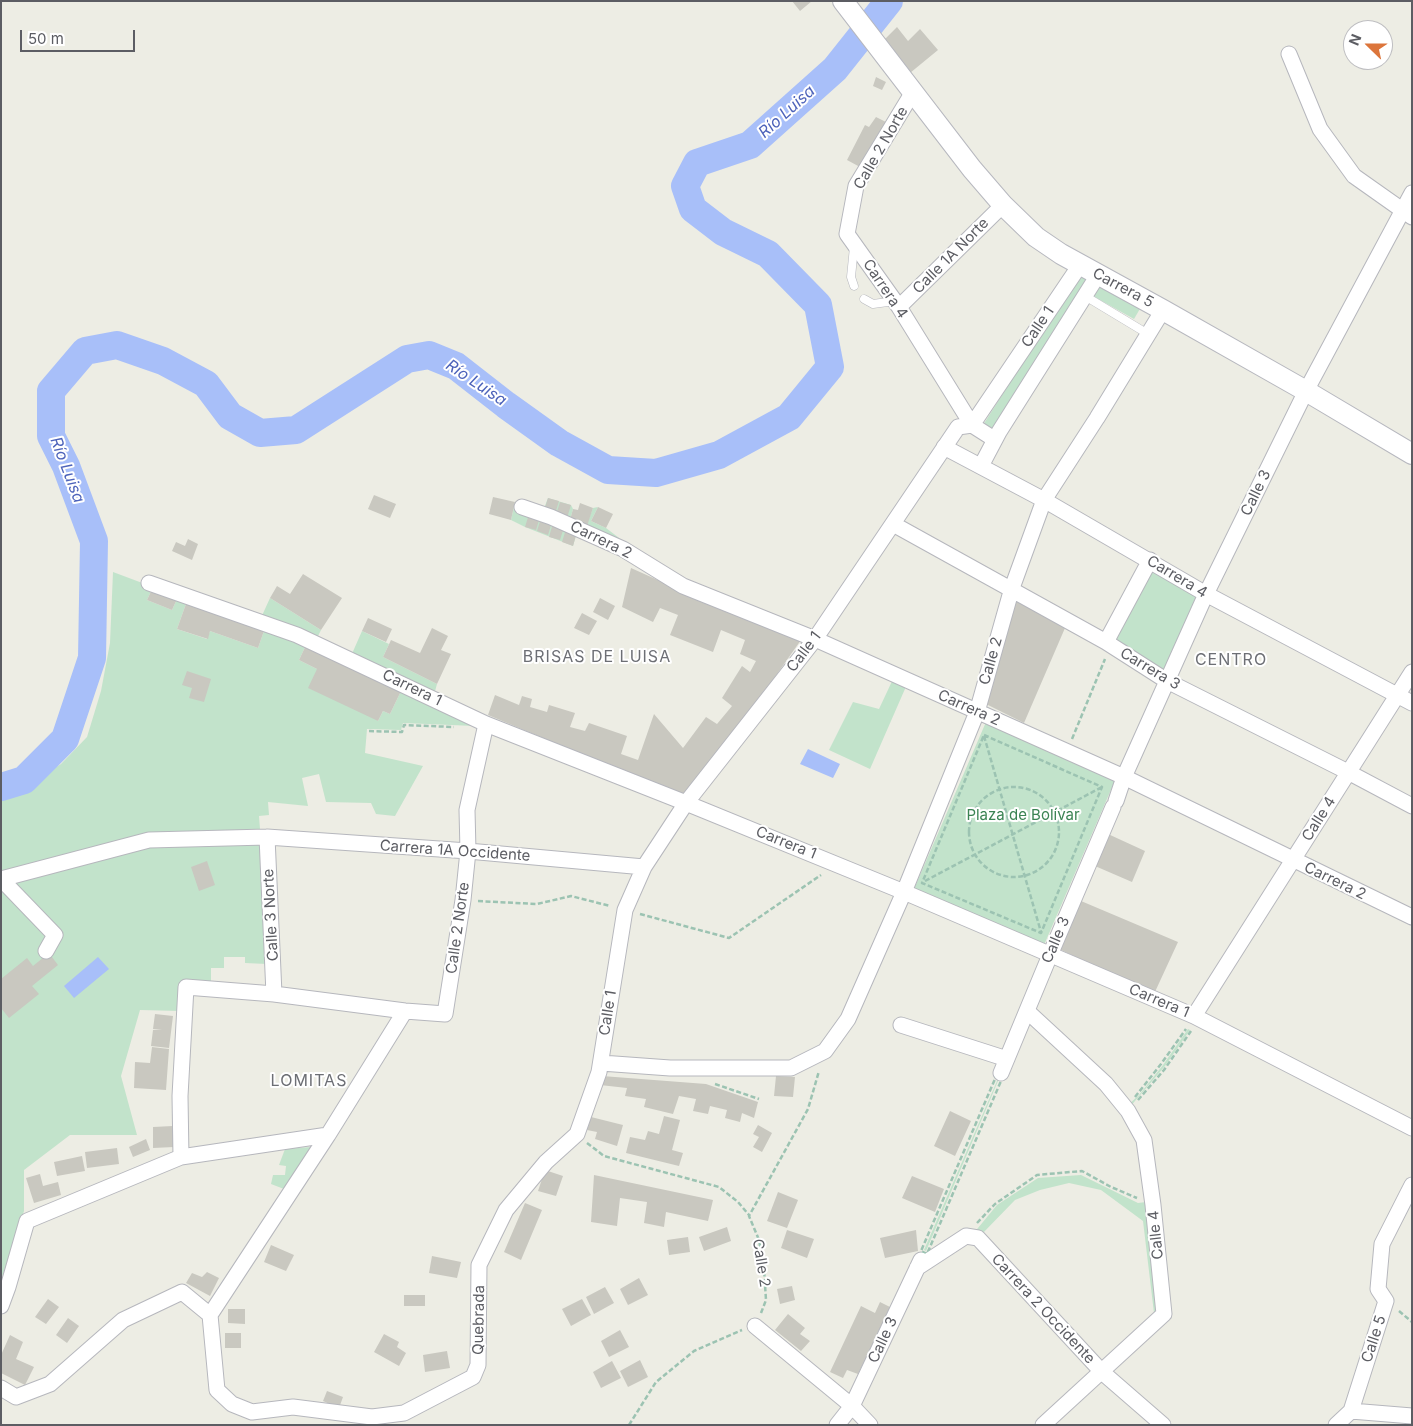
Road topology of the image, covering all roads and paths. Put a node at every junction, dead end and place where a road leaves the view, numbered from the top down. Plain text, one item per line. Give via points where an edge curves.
1 (843, 1) edge
2 (1289, 54) dead end
3 (913, 92) junction
4 (1412, 193) edge
5 (1003, 205) junction
6 (1407, 214) edge
7 (851, 239) junction
8 (1080, 265) junction
9 (1098, 275) junction
10 (854, 286) dead end
11 (1084, 296) junction
12 (864, 299) dead end
13 (897, 304) junction
14 (1163, 310) junction
15 (1148, 334) junction
16 (1306, 391) junction
17 (972, 425) junction
18 (994, 439) junction
19 (944, 447) junction
20 (1412, 454) edge
21 (981, 466) junction
22 (1044, 500) junction
23 (522, 507) dead end
24 (893, 524) junction
25 (1150, 560) junction
26 (149, 583) dead end
27 (1012, 588) junction
28 (1206, 594) junction
29 (815, 639) junction
30 (1109, 643) junction
31 (1412, 672) edge
32 (1168, 681) junction
33 (1397, 695) junction
34 (1412, 703) edge
35 (977, 712) junction
36 (486, 724) junction
37 (458, 727) dead end
38 (369, 730) dead end
39 (984, 735) junction
40 (1067, 752) junction
41 (1348, 772) junction
42 (1124, 777) junction
43 (1102, 787) junction
44 (999, 788) junction
45 (686, 803) junction
46 (1412, 806) edge
47 (1056, 812) junction
48 (1013, 834) junction
49 (267, 837) junction
50 (468, 851) junction
51 (975, 855) junction
52 (1292, 860) junction
53 (837, 864) junction
54 (644, 866) junction
55 (1025, 876) junction
56 (1, 879) edge
57 (922, 883) junction
58 (904, 892) junction
59 (463, 900) junction
60 (625, 910) junction
61 (1412, 918) edge
62 (1041, 933) junction
63 (46, 950) dead end
64 (1050, 955) junction
65 (274, 994) junction
66 (405, 1011) junction
67 (1027, 1011) junction
68 (1195, 1017) junction
69 (901, 1025) dead end
70 (825, 1050) junction
71 (1004, 1066) junction
72 (600, 1067) junction
73 (1127, 1108) junction
74 (1412, 1128) edge
75 (577, 1134) junction
76 (328, 1135) junction
77 (181, 1157) junction
78 (1412, 1185) edge
79 (1152, 1198) junction
80 (749, 1216) junction
81 (966, 1236) junction
82 (924, 1253) junction
83 (918, 1268) junction
84 (5, 1288) edge
85 (1, 1306) edge
86 (210, 1315) junction
87 (756, 1326) junction
88 (1102, 1372) junction
89 (1, 1388) edge
90 (852, 1406) junction
91 (1351, 1411) junction
92 (1412, 1416) edge
93 (629, 1425) edge
94 (837, 1425) edge
95 (870, 1425) edge
96 (1043, 1425) edge
97 (1163, 1425) edge
98 (1336, 1425) edge

1 - 3 main road, Carrera 5
2 - 6 street via 1320,129 1354,176
3 - 5 main road, Carrera 5
3 - 7 street, Calle 2 Norte via 856,186
4 - 6 street, Calle 3
5 - 8 main road, Carrera 5 via 1036,237
5 - 13 street, Calle 1A Norte
6 - 16 street, Calle 3
7 - 10 lane
7 - 13 street, Carrera 4
8 - 9 main road, Carrera 5
8 - 17 street, Calle 1
9 - 11 street, Calle 1
9 - 14 main road, Carrera 5
11 - 15 lane
11 - 18 street, Calle 1
12 - 13 lane via 873,304
13 - 17 street, Carrera 4
14 - 15 street, Calle 2
14 - 16 main road, Carrera 5
15 - 22 street, Calle 2
16 - 20 main road, Carrera 5
16 - 28 street, Calle 3
17 - 18 street, Carrera 4
17 - 19 street, Calle 1 via 958,427
18 - 21 street, Calle 1
19 - 21 street, Carrera 4
19 - 24 street, Calle 1
21 - 22 street, Carrera 4
22 - 25 street, Carrera 4
22 - 27 street, Calle 2
23 - 29 street, Carrera 2 via 623,549 683,586
24 - 27 street, Carrera 3
24 - 29 street, Calle 1
25 - 28 street, Carrera 4
25 - 30 street
26 - 36 street, Carrera 1 via 297,635
27 - 30 street, Carrera 3
27 - 35 street, Calle 2
28 - 32 street, Calle 3
28 - 33 street, Carrera 4
29 - 35 street, Carrera 2
29 - 45 street, Calle 1
30 - 32 street, Carrera 3
30 - 40 path
31 - 33 street, Calle 4
32 - 41 street, Carrera 3
32 - 42 street, Calle 3
33 - 34 street, Carrera 4
33 - 41 street, Calle 4
35 - 40 street, Carrera 2
35 - 58 street, Calle 2
36 - 45 street, Carrera 1
36 - 50 street, Calle 2 Norte via 467,810
37 - 38 path via 404,725 402,732
39 - 43 path
39 - 44 path
39 - 57 path
40 - 42 street, Carrera 2
41 - 46 street, Carrera 3
41 - 52 street, Calle 4
42 - 52 street, Carrera 2
42 - 64 street, Calle 3
43 - 47 path
43 - 62 path
44 - 47 path via 1021,786 1032,789 1042,795
44 - 48 path
44 - 51 path via 986,796 972,816 970,840
45 - 53 street, Carrera 1
45 - 54 street, Calle 1
47 - 48 path
47 - 55 path via 1060,828 1058,844 1051,858 1039,870
48 - 51 path
48 - 55 path
49 - 50 street, Carrera 1A Occidente
49 - 56 street, Carrera 1A Occidente via 149,840
49 - 65 street, Calle 3 Norte
50 - 54 street, Carrera 1A Occidente
50 - 59 street, Calle 2 Norte
51 - 55 path via 996,874
51 - 57 path
52 - 61 street, Carrera 2
52 - 68 street, Calle 4
53 - 58 street, Carrera 1
53 - 60 path via 729,938
54 - 60 street, Calle 1
55 - 62 path
56 - 63 street via 55,935
57 - 62 path
58 - 64 street, Carrera 1
58 - 70 street, Calle 2 via 848,1020
59 - 60 path via 537,904 571,896
59 - 66 street, Calle 2 Norte via 445,1014
60 - 72 street, Calle 1
64 - 67 street, Calle 3
64 - 68 street, Carrera 1
65 - 66 street
65 - 77 street via 186,987 180,1096
66 - 76 street
67 - 71 street, Calle 3
67 - 73 street, Calle 4 via 1106,1084
68 - 73 path
68 - 73 path via 1164,1070
68 - 74 street, Carrera 1
69 - 71 street
70 - 72 street, Calle 2 via 791,1068
70 - 80 path via 808,1109
71 - 82 path via 1004,1074 927,1254
71 - 82 path via 998,1072 921,1251
72 - 75 street, Quebrada
73 - 79 street, Calle 4 via 1144,1140
75 - 80 path, Calle 2 via 604,1156 719,1187
75 - 86 street, Quebrada via 546,1162 506,1210 479,1265 478,1365 474,1377 464,1383 404,1412 372,1417 293,1407 252,1412 232,1404 218,1390
76 - 77 street
76 - 86 street
77 - 84 street via 27,1221
78 - 91 street, Calle 5 via 1382,1244 1378,1289 1386,1300
79 - 81 path via 1140,1199 1082,1171 1038,1175 995,1204
79 - 88 street, Calle 4 via 1164,1314
80 - 87 path, Calle 2 via 759,1240 766,1300
81 - 83 street
81 - 88 street, Carrera 2 Occidente via 978,1238
82 - 83 street, Calle 3
83 - 90 street, Calle 3
84 - 85 street
86 - 89 street via 182,1292 123,1320 50,1384 16,1397
87 - 90 street
87 - 93 path via 733,1332 694,1351 656,1382
88 - 96 street, Calle 4
88 - 97 street, Carrera 2 Occidente
90 - 94 street, Calle 3
90 - 95 street
91 - 92 street
91 - 98 street, Calle 5

